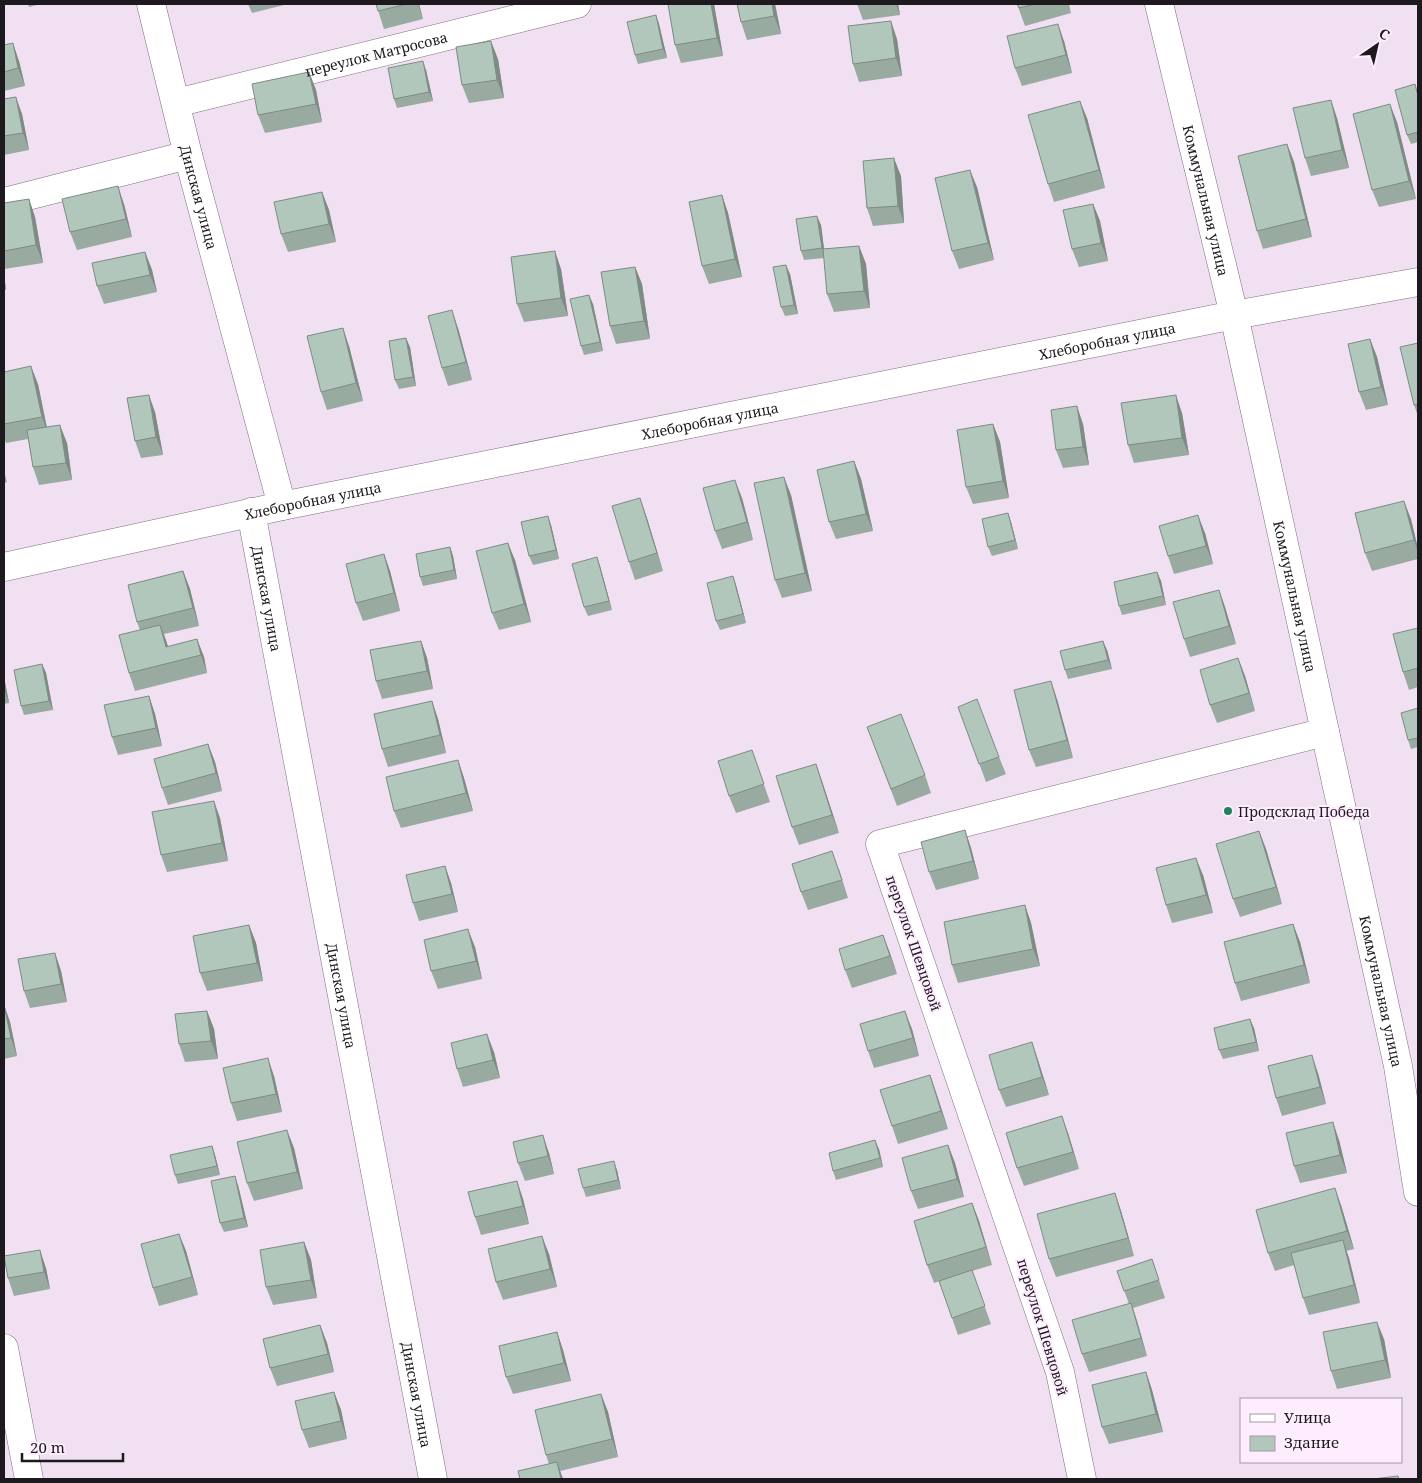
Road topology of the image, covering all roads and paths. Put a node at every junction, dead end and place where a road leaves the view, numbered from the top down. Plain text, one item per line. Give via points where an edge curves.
1 (151, 4) edge
2 (577, 4) edge
3 (1159, 4) edge
4 (176, 103) junction
5 (188, 155) junction
6 (4, 202) edge
7 (1418, 282) edge
8 (1234, 315) junction
9 (282, 506) junction
10 (251, 512) junction
11 (4, 567) edge
12 (1324, 732) junction
13 (1418, 1192) edge
14 (4, 1348) edge
15 (29, 1479) edge
16 (433, 1479) edge
17 (1082, 1479) edge

1 - 4 street, Динская улица
2 - 4 street, переулок Матросова
3 - 8 street, Коммунальная улица
4 - 5 street, Динская улица
5 - 6 street
5 - 9 street, Динская улица
7 - 8 street, Хлеборобная улица
8 - 9 street, Хлеборобная улица
8 - 12 street, Коммунальная улица
9 - 10 street, Хлеборобная улица
10 - 11 street, Хлеборобная улица
10 - 16 street, Динская улица
12 - 13 street, Коммунальная улица via 1398,1066
12 - 17 street, переулок Шевцовой via 880,844 1060,1372
14 - 15 street

